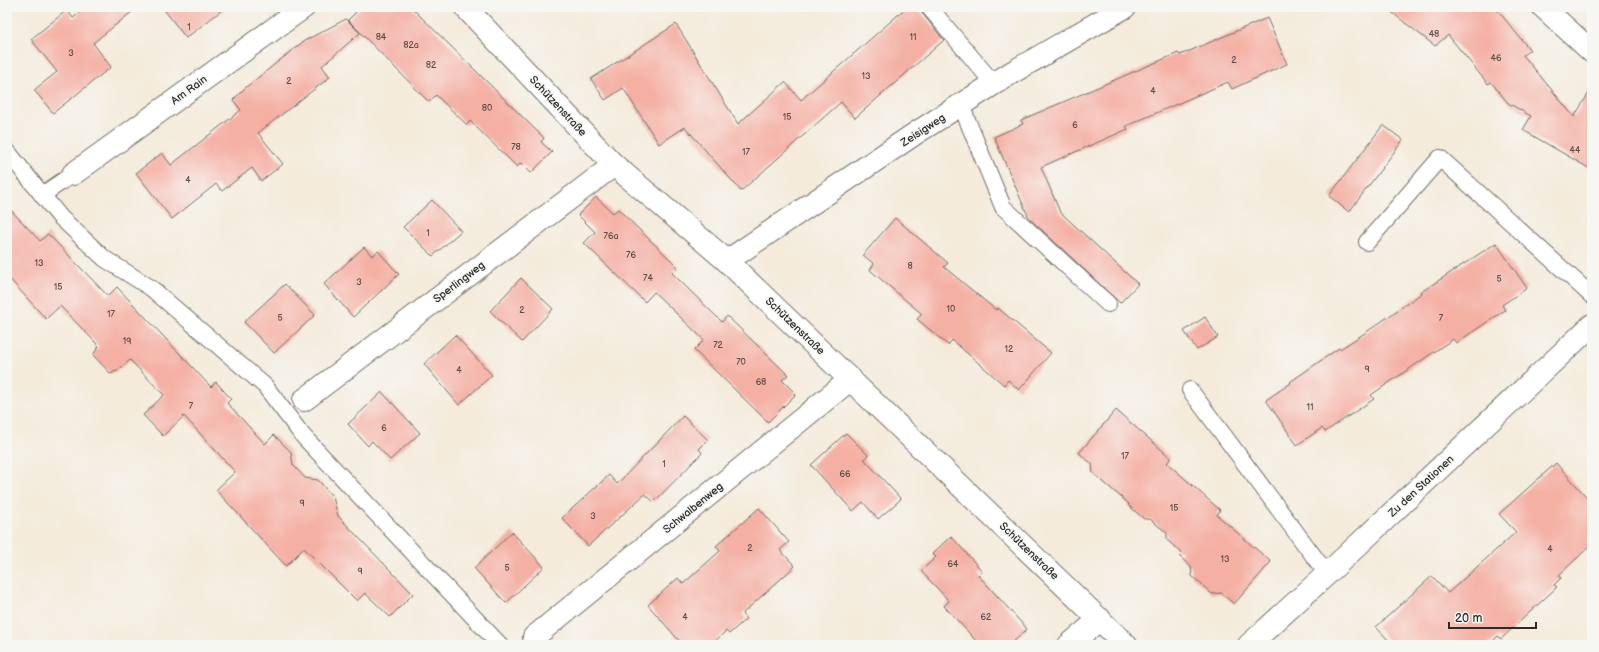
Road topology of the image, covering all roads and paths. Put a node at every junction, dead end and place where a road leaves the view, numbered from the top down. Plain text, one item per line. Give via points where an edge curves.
1 (304, 7) edge
2 (465, 7) edge
3 (930, 7) edge
4 (1125, 7) edge
5 (1543, 7) edge
6 (1592, 52) edge
7 (994, 84) junction
8 (962, 105) junction
9 (7, 151) edge
10 (614, 165) junction
11 (73, 174) joint
12 (42, 195) junction
13 (1368, 242) dead end
14 (727, 262) junction
15 (1592, 296) edge
16 (1108, 304) dead end
17 (1592, 325) edge
18 (851, 379) junction
19 (1190, 390) dead end
20 (304, 400) joint
21 (285, 413) junction
22 (1327, 574) junction
23 (1100, 620) junction
24 (530, 641) edge
25 (500, 645) edge
26 (1069, 645) edge
27 (1126, 645) edge
28 (1248, 645) edge

1 - 11 street, Am Rain
2 - 10 street, Schützenstraße
3 - 7 lane
4 - 7 street, Zeisigweg
5 - 6 street
7 - 8 street, Zeisigweg
8 - 14 street, Zeisigweg
8 - 16 lane via 1003,207
9 - 12 lane
10 - 14 street, Schützenstraße
10 - 20 street, Sperlingweg
11 - 12 lane
12 - 21 lane via 60,217 104,259 151,288 265,386
13 - 15 lane via 1440,158
14 - 18 street, Schützenstraße
17 - 22 street, Zu den Stationen
18 - 23 street, Schützenstraße
18 - 24 street, Schwalbenweg
19 - 22 lane
20 - 21 lane
21 - 25 lane via 303,436
22 - 28 street, Zu den Stationen
23 - 26 street
23 - 27 street, Schützenstraße

